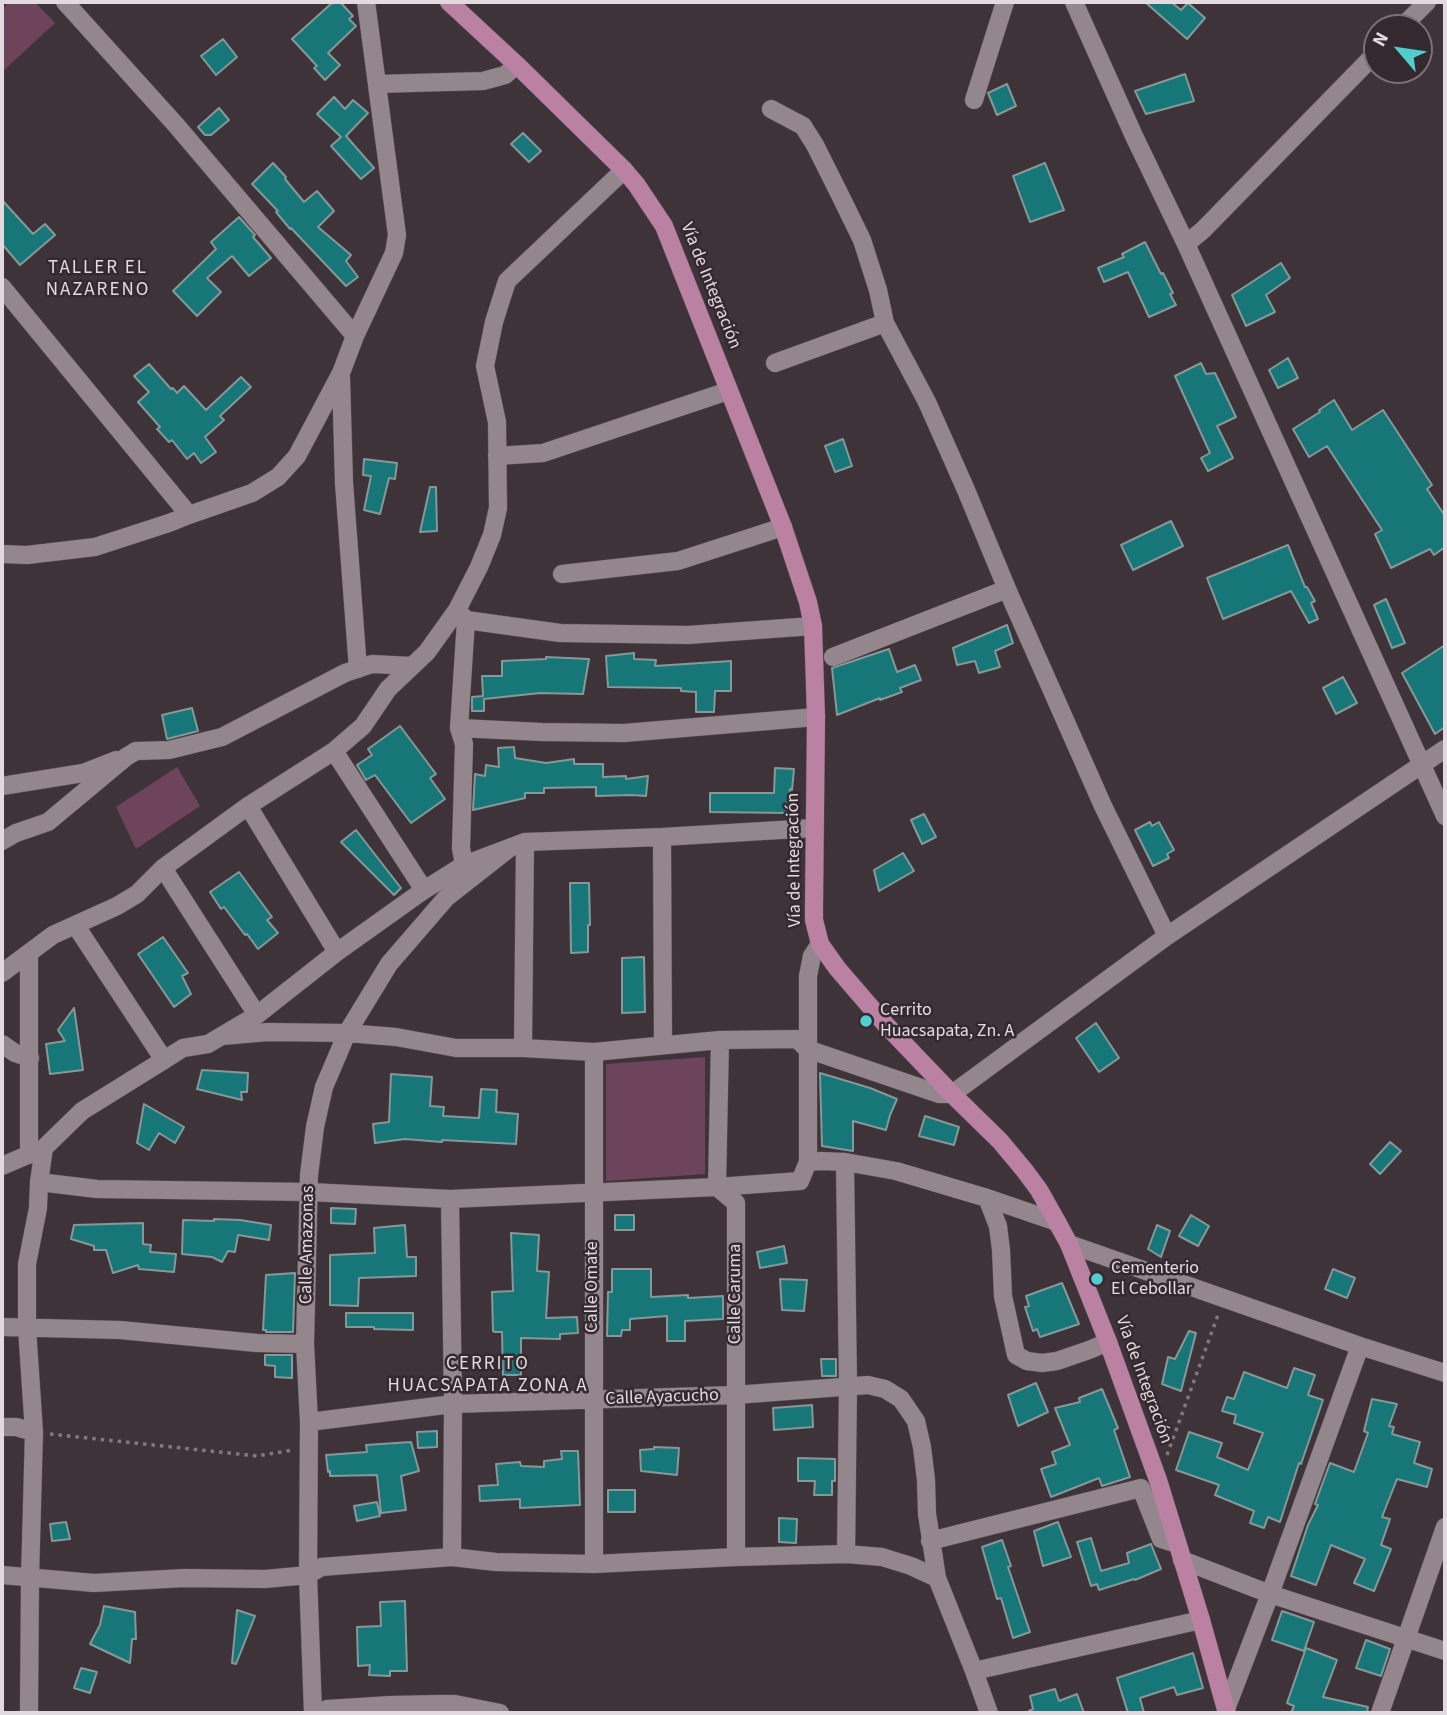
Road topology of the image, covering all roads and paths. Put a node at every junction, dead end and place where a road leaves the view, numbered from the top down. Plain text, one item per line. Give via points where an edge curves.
1 (65, 2) edge
2 (366, 2) edge
3 (449, 2) edge
4 (1005, 2) edge
5 (1074, 2) edge
6 (517, 65) junction
7 (1363, 66) edge
8 (377, 83) junction
9 (974, 100) dead end
10 (771, 108) dead end
11 (624, 170) junction
12 (1186, 244) junction
13 (2, 287) edge
14 (885, 323) junction
15 (355, 335) junction
16 (775, 363) dead end
17 (341, 373) junction
18 (728, 391) junction
19 (496, 456) junction
20 (189, 515) junction
21 (783, 527) junction
22 (2, 554) edge
23 (562, 574) dead end
24 (1007, 589) junction
25 (461, 615) junction
26 (813, 626) junction
27 (833, 657) dead end
28 (412, 666) junction
29 (358, 669) junction
30 (816, 717) junction
31 (459, 728) junction
32 (1445, 749) edge
33 (334, 751) junction
34 (125, 757) junction
35 (1422, 765) junction
36 (2, 786) edge
37 (248, 806) junction
38 (1445, 816) edge
39 (814, 828) junction
40 (662, 837) junction
41 (2, 841) edge
42 (518, 845) junction
43 (464, 865) junction
44 (163, 869) junction
45 (424, 890) junction
46 (76, 926) junction
47 (1167, 936) junction
48 (820, 944) junction
49 (337, 952) junction
50 (29, 954) junction
51 (2, 973) edge
52 (257, 1015) junction
53 (346, 1033) junction
54 (222, 1035) junction
55 (720, 1040) junction
56 (2, 1044) edge
57 (663, 1045) junction
58 (523, 1048) junction
59 (807, 1049) junction
60 (594, 1052) junction
61 (30, 1058) junction
62 (164, 1060) junction
63 (952, 1094) junction
64 (37, 1151) junction
65 (808, 1162) junction
66 (845, 1162) junction
67 (2, 1166) edge
68 (39, 1182) junction
69 (717, 1187) junction
70 (310, 1192) junction
71 (593, 1193) junction
72 (987, 1198) junction
73 (450, 1199) junction
74 (1057, 1222) junction
75 (1069, 1244) junction
76 (1224, 1300) junction
77 (2, 1327) edge
78 (27, 1328) junction
79 (1108, 1342) junction
80 (305, 1344) junction
81 (1360, 1346) junction
82 (1445, 1373) edge
83 (848, 1386) junction
84 (735, 1395) junction
85 (593, 1401) junction
86 (453, 1404) junction
87 (309, 1422) junction
88 (2, 1427) edge
89 (34, 1432) junction
90 (309, 1448) junction
91 (1158, 1480) junction
92 (1445, 1527) edge
93 (930, 1541) junction
94 (1180, 1552) junction
95 (846, 1554) junction
96 (736, 1557) junction
97 (452, 1558) junction
98 (593, 1564) junction
99 (308, 1575) junction
100 (2, 1576) edge
101 (30, 1578) junction
102 (937, 1578) junction
103 (1270, 1594) junction
104 (1201, 1620) junction
105 (1406, 1638) junction
106 (1445, 1651) edge
107 (974, 1671) junction
108 (1227, 1711) edge
109 (29, 1713) edge
110 (316, 1713) edge
111 (500, 1713) edge
112 (989, 1713) edge
113 (1380, 1713) edge

1 - 15 street
2 - 8 street
3 - 6 main road, Vía de Integración
4 - 9 street
5 - 12 street
6 - 8 street via 505,75 483,81
6 - 11 main road, Vía de Integración
7 - 12 street
8 - 15 street via 397,235 394,253
10 - 14 street via 803,125 815,145 862,240
11 - 18 main road, Vía de Integración via 664,226
11 - 19 street via 507,281 485,366 497,422
12 - 35 street
13 - 20 street
14 - 16 street
14 - 24 street via 927,402
15 - 17 street
17 - 20 street via 297,456 278,477 253,493
17 - 29 street
18 - 19 street via 543,453
18 - 21 main road, Vía de Integración
19 - 25 street via 498,508
20 - 22 street via 95,547
21 - 23 street via 678,561
21 - 26 main road, Vía de Integración
24 - 27 street
24 - 47 street via 1103,806
25 - 26 street via 560,633 688,635
25 - 28 street
25 - 31 street
26 - 30 main road, Vía de Integración
28 - 29 street via 372,664
28 - 33 street via 388,689 363,726
29 - 34 street via 222,737 169,750 136,751
30 - 31 street via 624,733
30 - 39 main road, Vía de Integración
31 - 43 street via 464,744
32 - 35 street
33 - 37 street
33 - 45 street
34 - 36 street via 83,773
34 - 41 street via 48,822
35 - 38 street
35 - 47 street
37 - 44 street
37 - 49 street
39 - 40 street
39 - 48 main road, Vía de Integración via 814,920
40 - 42 street
40 - 57 street
42 - 43 street
42 - 53 street, Calle Amazonas via 446,898 389,964
42 - 58 street
43 - 45 street
44 - 46 street via 137,894
44 - 52 street
45 - 49 street
46 - 50 street via 53,935
46 - 62 street
47 - 63 street
48 - 59 street via 808,976
48 - 63 main road, Vía de Integración via 886,1025
49 - 52 street
50 - 51 street
50 - 61 street
52 - 54 street
53 - 54 street
53 - 58 street via 456,1048
53 - 70 street, Calle Amazonas via 324,1087 315,1127
54 - 62 street
55 - 57 street
55 - 59 street via 797,1039
55 - 69 street
56 - 61 street
57 - 60 street
58 - 60 street
59 - 63 street via 939,1094
59 - 65 street
60 - 71 street, Calle Omate
61 - 64 street
62 - 64 street via 82,1111
63 - 74 main road, Vía de Integración via 1025,1171
64 - 67 street
64 - 68 street
65 - 66 street
65 - 69 street via 800,1181
66 - 72 street via 896,1171
66 - 83 street
68 - 70 street via 97,1189
68 - 78 street via 27,1264
69 - 71 street
69 - 84 street, Calle Caruma via 736,1203
70 - 73 street
70 - 80 street, Calle Amazonas
71 - 73 street
71 - 85 street, Calle Omate
72 - 74 street
72 - 79 street via 998,1226 1003,1296 1016,1355 1027,1361 1057,1361
73 - 86 street
74 - 75 main road, Vía de Integración
75 - 76 street
75 - 79 main road, Vía de Integración
76 - 81 street
76 - 91 path
77 - 78 street
78 - 80 street
78 - 89 street
79 - 91 main road, Vía de Integración
80 - 87 street, Calle Amazonas
81 - 82 street
81 - 103 street
83 - 84 street, Calle Ayacucho
83 - 93 street, Calle Ayacucho via 885,1388 901,1399 916,1421
83 - 95 street
84 - 85 street, Calle Ayacucho
84 - 96 street, Calle Caruma
85 - 86 street, Calle Ayacucho
85 - 98 street, Calle Omate
86 - 87 street, Calle Ayacucho
86 - 97 street
87 - 90 street, Calle Amazonas
88 - 89 street
89 - 90 path via 257,1456
89 - 101 street
90 - 99 street, Calle Amazonas
91 - 94 main road, Vía de Integración
92 - 105 street
93 - 94 street via 1141,1488 1161,1539
93 - 102 street, Calle Ayacucho
94 - 103 street
94 - 104 main road, Vía de Integración
95 - 96 street
95 - 102 street via 882,1557
96 - 98 street
97 - 98 street
97 - 99 street via 321,1567
99 - 101 street via 94,1583
99 - 110 street, Calle Amazonas
100 - 101 street
101 - 109 street
102 - 107 street, Calle Ayacucho
103 - 105 street
103 - 108 street
104 - 107 street
104 - 108 main road, Vía de Integración
105 - 106 street
105 - 113 street
107 - 112 street, Calle Ayacucho
110 - 111 street via 439,1704

